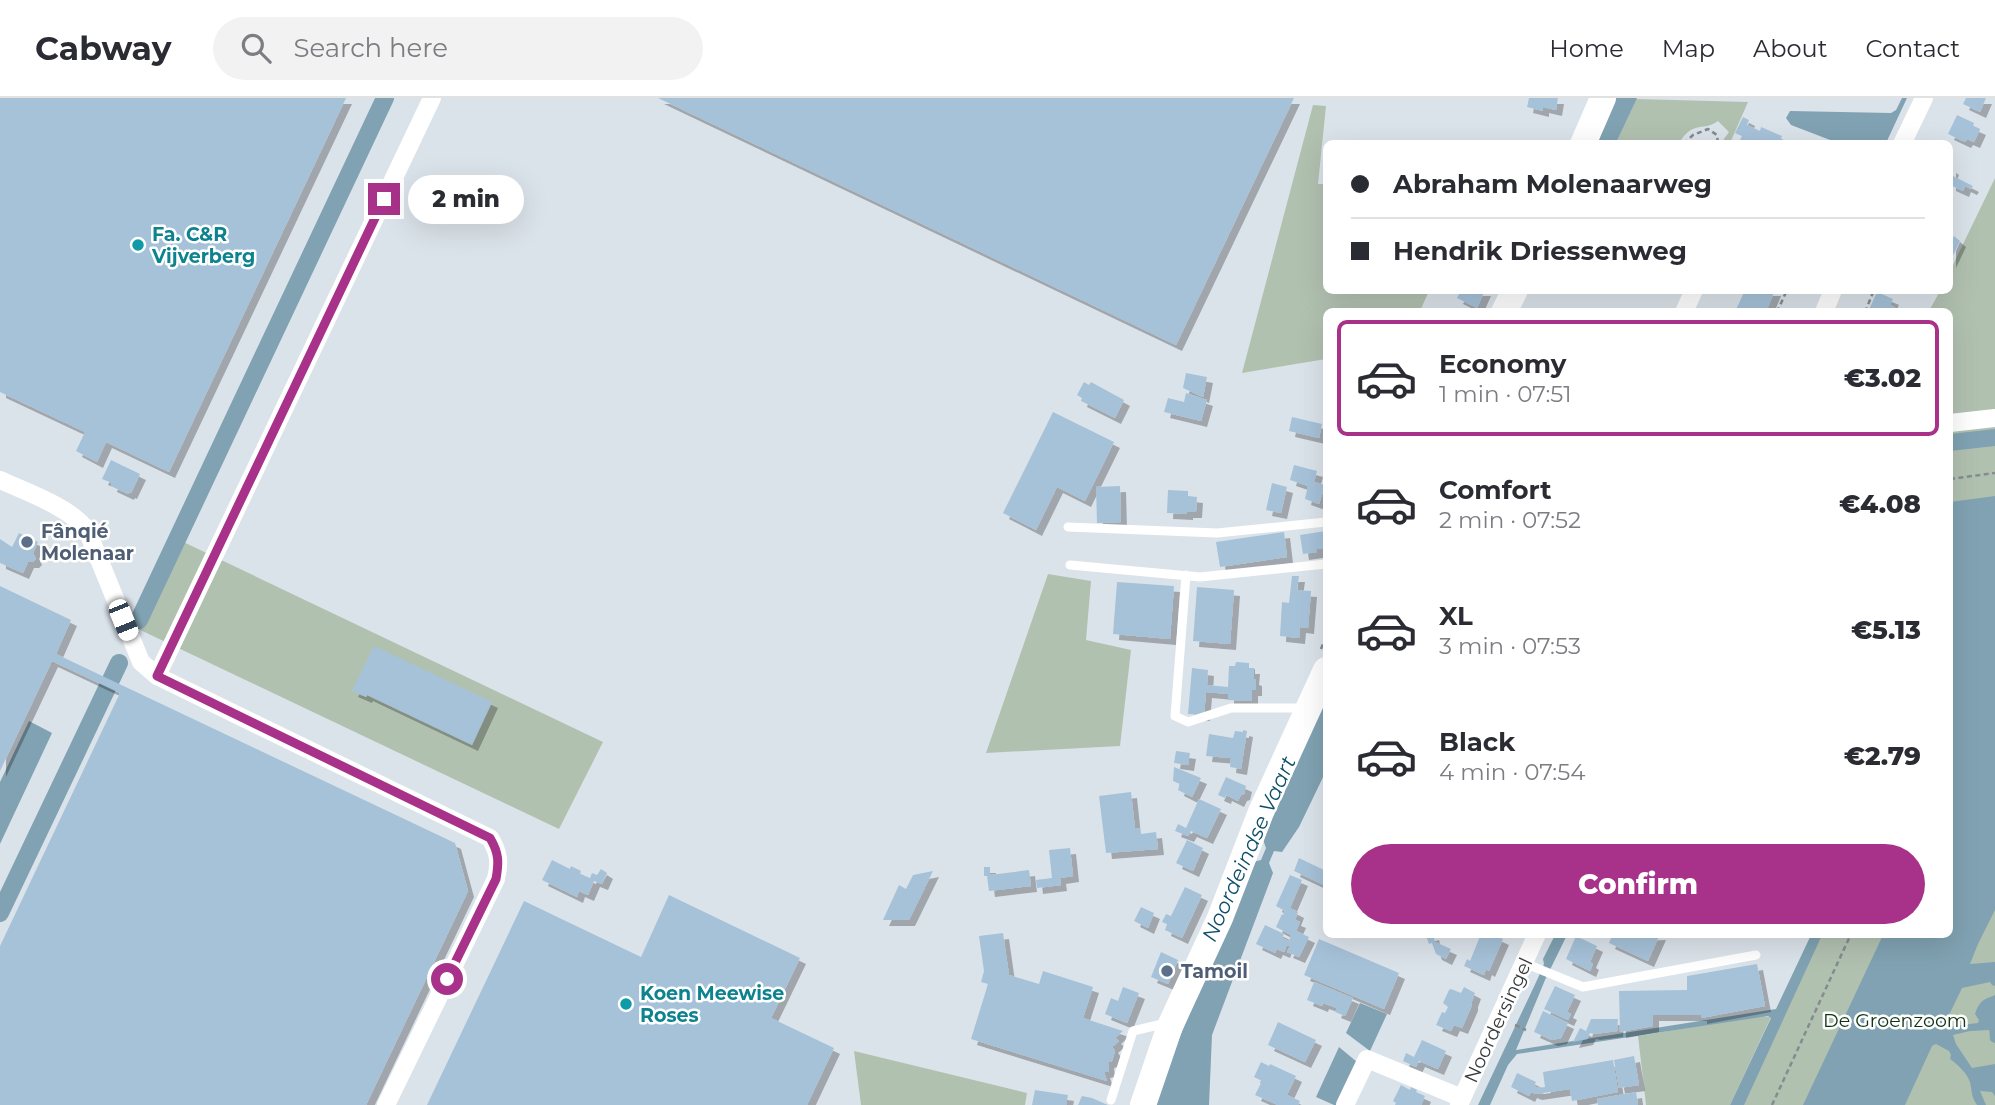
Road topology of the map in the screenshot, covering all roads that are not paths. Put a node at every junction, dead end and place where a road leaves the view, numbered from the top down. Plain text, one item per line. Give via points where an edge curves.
1 (432, 98) edge
2 (1603, 98) edge
3 (1924, 98) edge
4 (1585, 140) edge
5 (1904, 140) edge
6 (1995, 418) edge
7 (1953, 423) edge
8 (0, 480) edge
9 (1323, 522) edge
10 (1068, 527) dead end
11 (1323, 564) edge
12 (1070, 565) dead end
13 (1186, 575) junction
14 (157, 676) junction
15 (1323, 677) edge
16 (1309, 708) junction
17 (1537, 938) edge
18 (1756, 955) dead end
19 (1538, 969) junction
20 (1170, 1026) junction
21 (1111, 1100) dead end
22 (1461, 1101) edge
23 (386, 1105) edge
24 (1143, 1105) edge
25 (1345, 1105) edge

1 - 14 street
2 - 4 street
3 - 5 street
6 - 7 street
8 - 14 street via 80,521 141,662
9 - 10 lane via 1217,533
11 - 13 lane
12 - 13 lane
13 - 16 lane via 1175,716 1188,722 1231,708
14 - 23 street via 476,830 490,838 498,851 496,879
15 - 16 street
16 - 20 street
17 - 19 street, Noordersingel
18 - 19 lane via 1583,987
19 - 22 street, Noordersingel
20 - 21 lane via 1133,1031
20 - 24 street
22 - 25 street via 1367,1059

